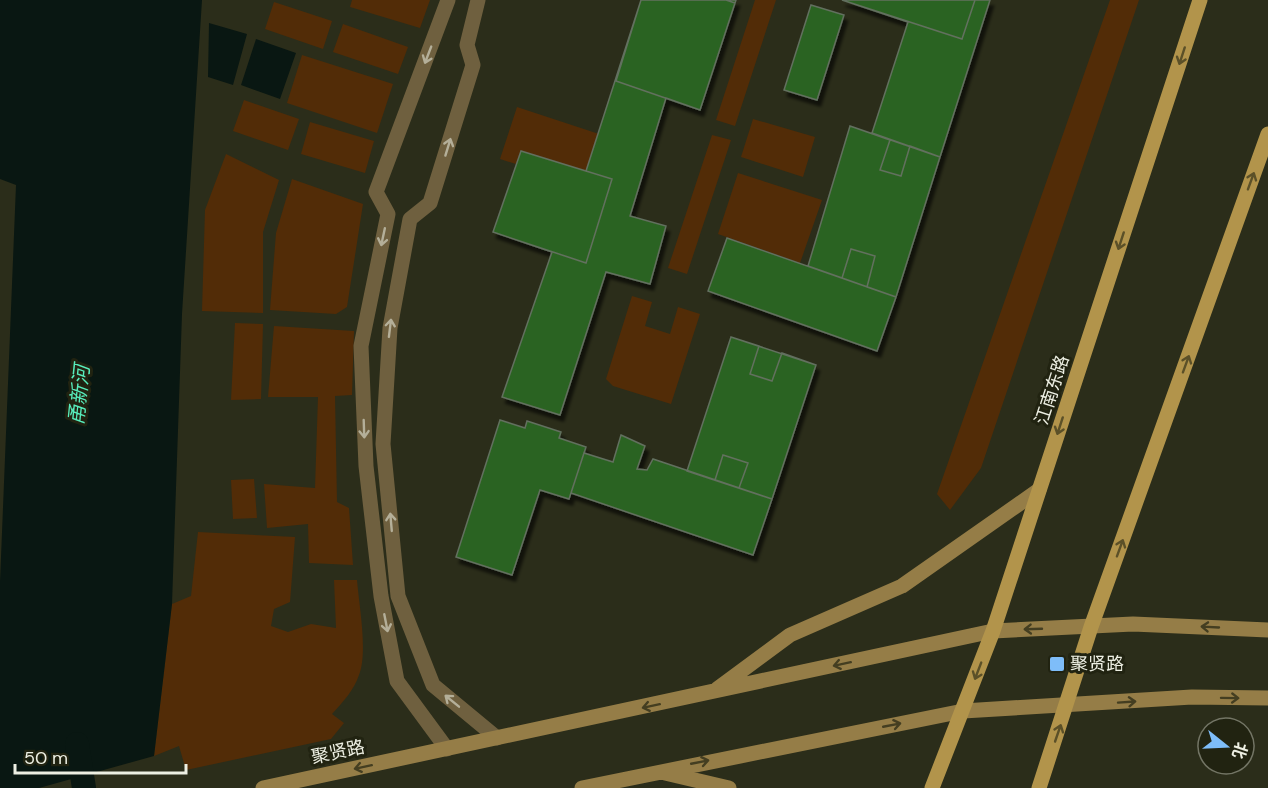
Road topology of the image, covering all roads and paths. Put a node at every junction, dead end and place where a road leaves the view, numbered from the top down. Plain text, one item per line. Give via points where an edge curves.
1 (448, 0) edge
2 (478, 0) edge
3 (1196, 2) edge
4 (1268, 134) edge
5 (1040, 490) junction
6 (1091, 627) junction
7 (1268, 630) edge
8 (993, 631) junction
9 (712, 693) junction
10 (1268, 698) edge
11 (1066, 706) junction
12 (963, 711) junction
13 (497, 738) junction
14 (447, 749) junction
15 (657, 771) junction
16 (263, 788) edge
17 (582, 788) edge
18 (729, 788) edge
19 (932, 788) edge
20 (1039, 788) edge

1 -> 14 street via 376,192 388,214 361,346 366,466 381,597 397,681
13 -> 2 street via 432,685 398,596 383,444 390,328 410,219 430,203 473,65 467,45
3 -> 5 main road, 江南东路
6 -> 4 main road
5 - 8 main road, 江南东路
5 - 9 main road via 902,586 790,635
7 -> 6 main road via 1133,624
6 -> 8 main road, 聚贤路
6 - 11 main road
8 -> 9 main road, 聚贤路
8 -> 12 main road, 江南东路
9 -> 13 main road, 聚贤路
11 -> 10 main road via 1192,697
11 - 12 main road
20 -> 11 main road
15 -> 12 main road
12 - 19 main road, 江南东路
13 - 14 main road, 聚贤路
14 -> 16 main road, 聚贤路
15 - 17 main road
15 - 18 main road

